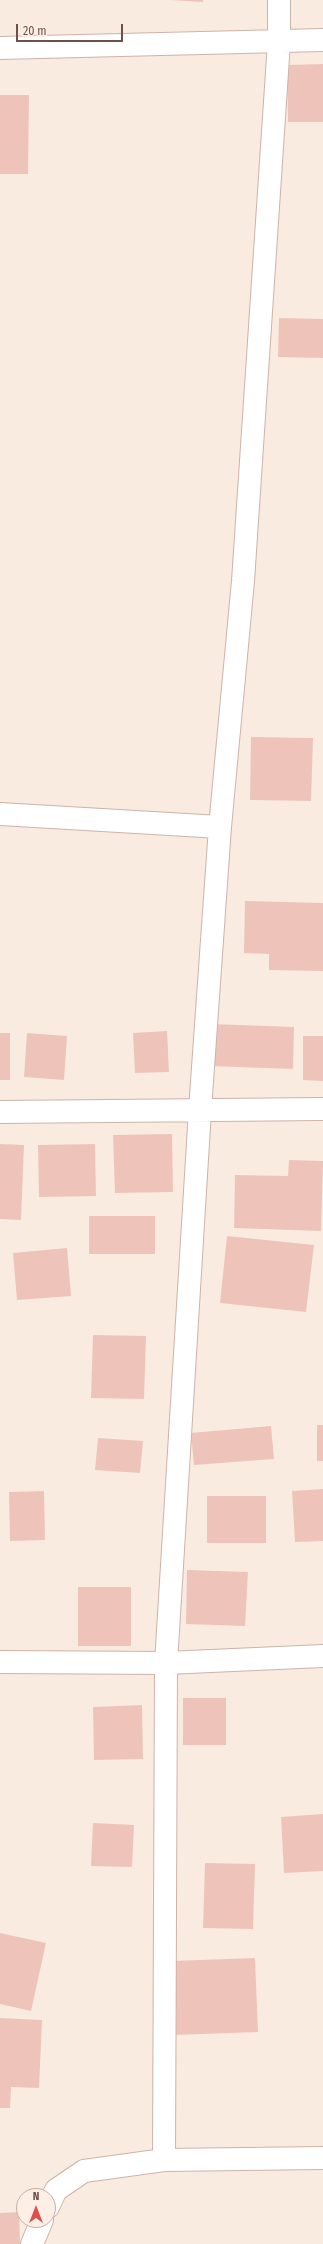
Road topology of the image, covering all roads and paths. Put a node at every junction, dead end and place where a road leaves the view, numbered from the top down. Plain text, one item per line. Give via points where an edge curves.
1 (280, 0) edge
2 (323, 40) edge
3 (279, 42) junction
4 (0, 48) edge
5 (0, 814) edge
6 (220, 827) junction
7 (323, 1109) edge
8 (200, 1110) junction
9 (0, 1112) edge
10 (323, 1656) edge
11 (0, 1662) edge
12 (166, 1663) junction
13 (323, 2158) edge
14 (164, 2160) junction
15 (56, 2190) edge
16 (39, 2228) edge
17 (32, 2244) edge

1 - 3 street
2 - 3 street
3 - 4 street
3 - 6 street via 244,565
5 - 6 street
6 - 8 street
7 - 8 street
8 - 9 street
8 - 12 street
10 - 12 street
11 - 12 street
12 - 14 street
13 - 14 street
14 - 15 street via 84,2171
16 - 17 street

